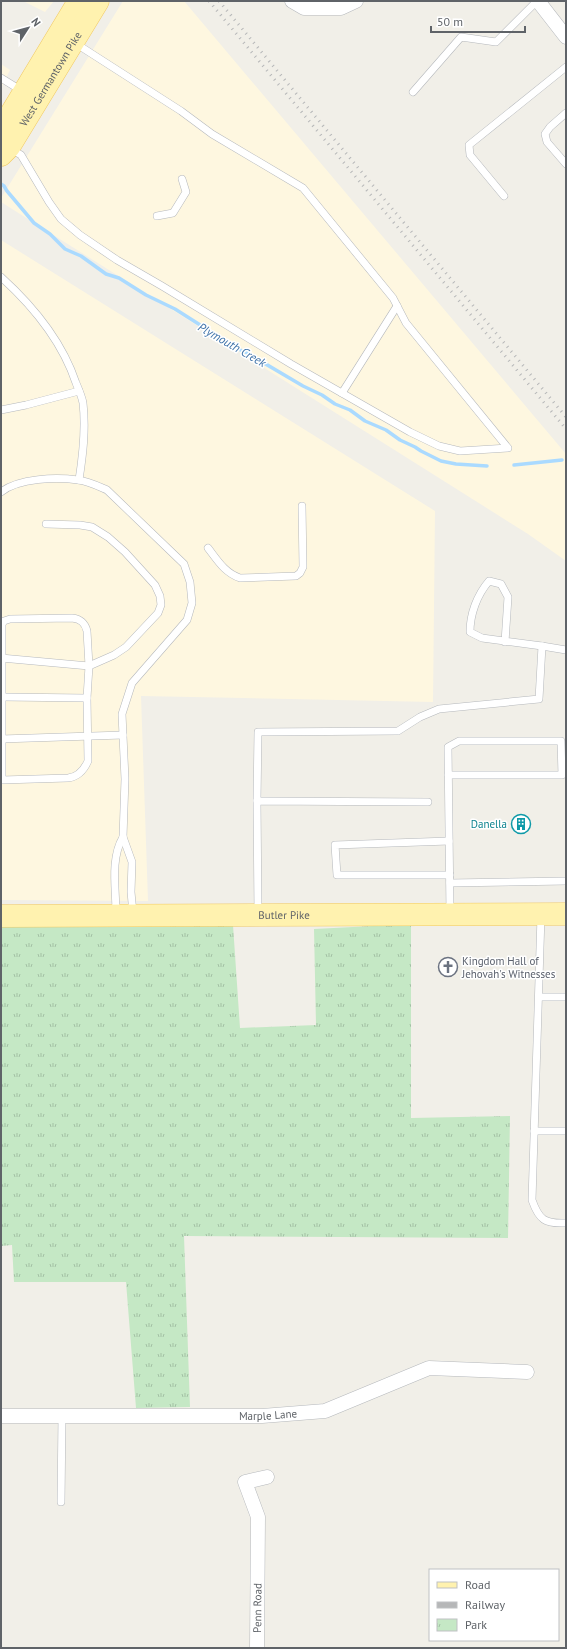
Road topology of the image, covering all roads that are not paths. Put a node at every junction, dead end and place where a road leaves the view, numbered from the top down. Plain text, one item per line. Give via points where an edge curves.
1 (79, 1) edge
2 (98, 1) edge
3 (292, 1) edge
4 (356, 1) edge
5 (538, 1) edge
6 (563, 29) edge
7 (73, 42) junction
8 (566, 67) edge
9 (1, 78) edge
10 (24, 92) junction
11 (413, 92) dead end
12 (566, 113) edge
13 (4, 144) edge
14 (566, 164) edge
15 (182, 179) dead end
16 (504, 196) dead end
17 (158, 216) dead end
18 (1, 277) edge
19 (397, 306) junction
20 (79, 391) junction
21 (342, 393) junction
22 (1, 410) edge
23 (79, 480) junction
24 (1, 492) edge
25 (302, 506) dead end
26 (46, 524) dead end
27 (208, 548) dead end
28 (505, 642) junction
29 (542, 646) junction
30 (566, 650) edge
31 (2, 658) edge
32 (89, 666) junction
33 (2, 697) junction
34 (87, 698) junction
35 (123, 735) junction
36 (87, 737) junction
37 (2, 739) edge
38 (448, 775) junction
39 (2, 780) edge
40 (257, 801) junction
41 (428, 802) dead end
42 (123, 837) junction
43 (449, 842) junction
44 (450, 875) junction
45 (566, 881) edge
46 (450, 883) junction
47 (541, 914) junction
48 (566, 914) edge
49 (258, 915) junction
50 (450, 915) junction
51 (1, 916) edge
52 (125, 916) junction
53 (566, 997) edge
54 (539, 998) junction
55 (534, 1131) junction
56 (566, 1131) edge
57 (566, 1223) edge
58 (527, 1372) dead end
59 (1, 1416) edge
60 (62, 1416) junction
61 (267, 1478) dead end
62 (61, 1502) dead end
63 (257, 1648) edge

1 - 10 main road, West Germantown Pike
2 - 7 main road, West Germantown Pike
3 - 4 street via 304,8 341,8
5 - 6 street
5 - 11 lane via 496,42 461,36
7 - 13 main road, West Germantown Pike
7 - 19 lane via 181,111 212,134 304,188
8 - 16 lane via 469,145 470,155
9 - 10 lane
10 - 13 main road, West Germantown Pike
12 - 14 lane via 545,134 547,142
13 - 21 lane via 21,155 61,219 80,235 117,260
15 - 17 lane via 186,192 173,213
18 - 20 lane via 34,311 58,343
19 - 21 lane
19 - 21 lane via 406,323 508,448 460,451 438,446
20 - 22 lane
20 - 23 lane via 83,402 85,439
23 - 24 lane via 52,479 20,483
23 - 35 lane via 107,490 121,502 184,564 190,582 192,603 187,620 132,683 122,714
25 - 27 lane via 303,567 296,576 240,578 225,570
26 - 32 lane via 80,525 100,531 143,570 160,596 161,605 158,613 126,647
28 - 28 lane via 482,638 470,632 470,620 481,590 489,581 501,584 508,598
28 - 29 lane
29 - 30 lane
29 - 40 lane via 539,699 440,709 420,717 398,731 258,732
31 - 32 lane
31 - 32 lane via 2,624 7,619 72,618 79,619 86,627
31 - 33 lane
32 - 34 lane
33 - 34 lane
33 - 37 lane
34 - 36 lane
35 - 36 lane
35 - 42 lane
36 - 37 lane
36 - 39 lane via 88,761 84,769 72,778
37 - 39 lane
38 - 38 lane via 448,748 459,741 561,741 562,775
38 - 43 lane
40 - 41 lane
40 - 49 lane
42 - 52 lane via 132,862 131,892
42 - 52 lane via 118,846 115,868
43 - 44 lane
43 - 44 lane via 335,844 337,876
44 - 46 lane
45 - 46 lane
46 - 50 lane
47 - 48 main road, Butler Pike
47 - 50 main road, Butler Pike
47 - 54 lane
49 - 50 main road, Butler Pike
49 - 52 main road, Butler Pike
51 - 52 main road, Butler Pike
53 - 54 lane
54 - 55 lane
55 - 56 lane
55 - 57 lane via 532,1200 542,1220 552,1224
58 - 60 street, Marple Lane via 429,1368 325,1411 262,1416
59 - 60 street, Marple Lane
60 - 62 lane
61 - 63 street, Penn Road via 245,1482 258,1517

